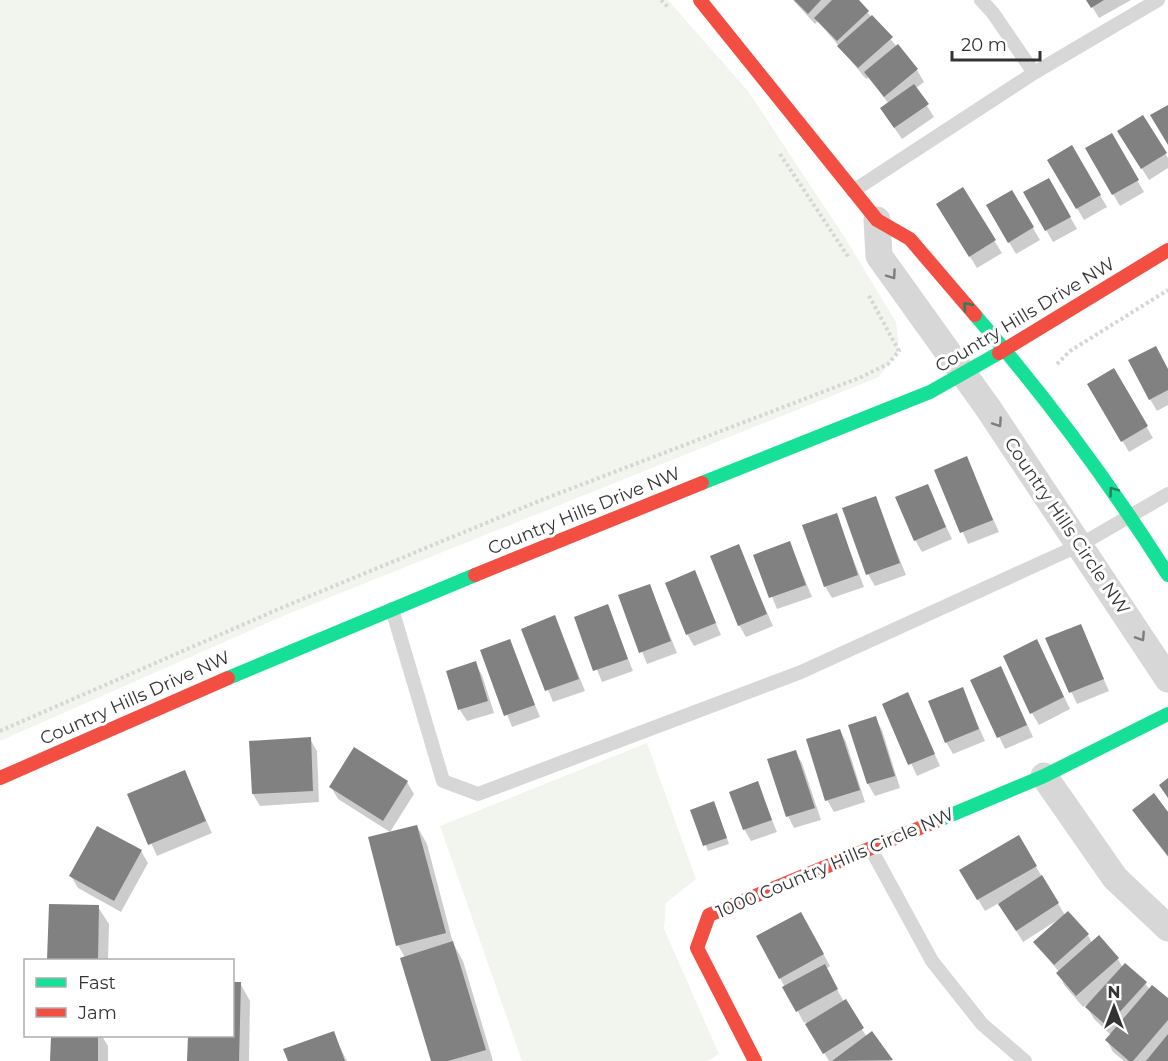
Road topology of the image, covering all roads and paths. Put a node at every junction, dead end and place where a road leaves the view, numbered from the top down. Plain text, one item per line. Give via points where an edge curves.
1 (661, 0) edge
2 (700, 0) edge
3 (981, 0) edge
4 (1158, 0) edge
5 (676, 15) dead end
6 (1034, 73) junction
7 (777, 148) dead end
8 (853, 191) junction
9 (877, 220) junction
10 (1168, 250) edge
11 (852, 263) dead end
12 (867, 291) dead end
13 (1168, 291) edge
14 (1005, 350) junction
15 (1053, 372) dead end
16 (963, 375) junction
17 (1168, 494) edge
18 (1131, 516) junction
19 (1080, 545) junction
20 (1168, 575) edge
21 (391, 607) junction
22 (1168, 679) edge
23 (1168, 714) edge
24 (0, 731) edge
25 (1044, 776) junction
26 (0, 778) edge
27 (870, 848) junction
28 (1168, 928) edge
29 (754, 1061) edge
30 (1024, 1061) edge

1 - 5 path
2 - 8 street
3 - 6 lane
4 - 6 lane
6 - 8 lane
7 - 11 path
8 - 9 street
14 -> 9 street via 910,239
9 -> 16 street, Country Hills Circle NW via 879,255
10 - 14 street, Country Hills Drive NW
12 - 24 path via 899,351 888,364 281,608
13 - 15 path via 1070,351
14 - 16 street, Country Hills Drive NW
18 -> 14 street via 1034,383
16 -> 19 street, Country Hills Circle NW
16 - 21 street, Country Hills Drive NW via 930,392
17 - 18 lane
18 - 19 lane
18 - 20 street
19 - 21 lane via 801,672 478,794 443,781
19 -> 22 street, Country Hills Circle NW
21 - 26 street, Country Hills Drive NW
23 - 25 street, 1000 Country Hills Circle NW
25 - 27 street, 1000 Country Hills Circle NW
25 - 28 street via 1115,878
27 - 29 street, 1000 Country Hills Circle NW via 709,915 697,948
27 - 30 lane via 932,961 982,1024

